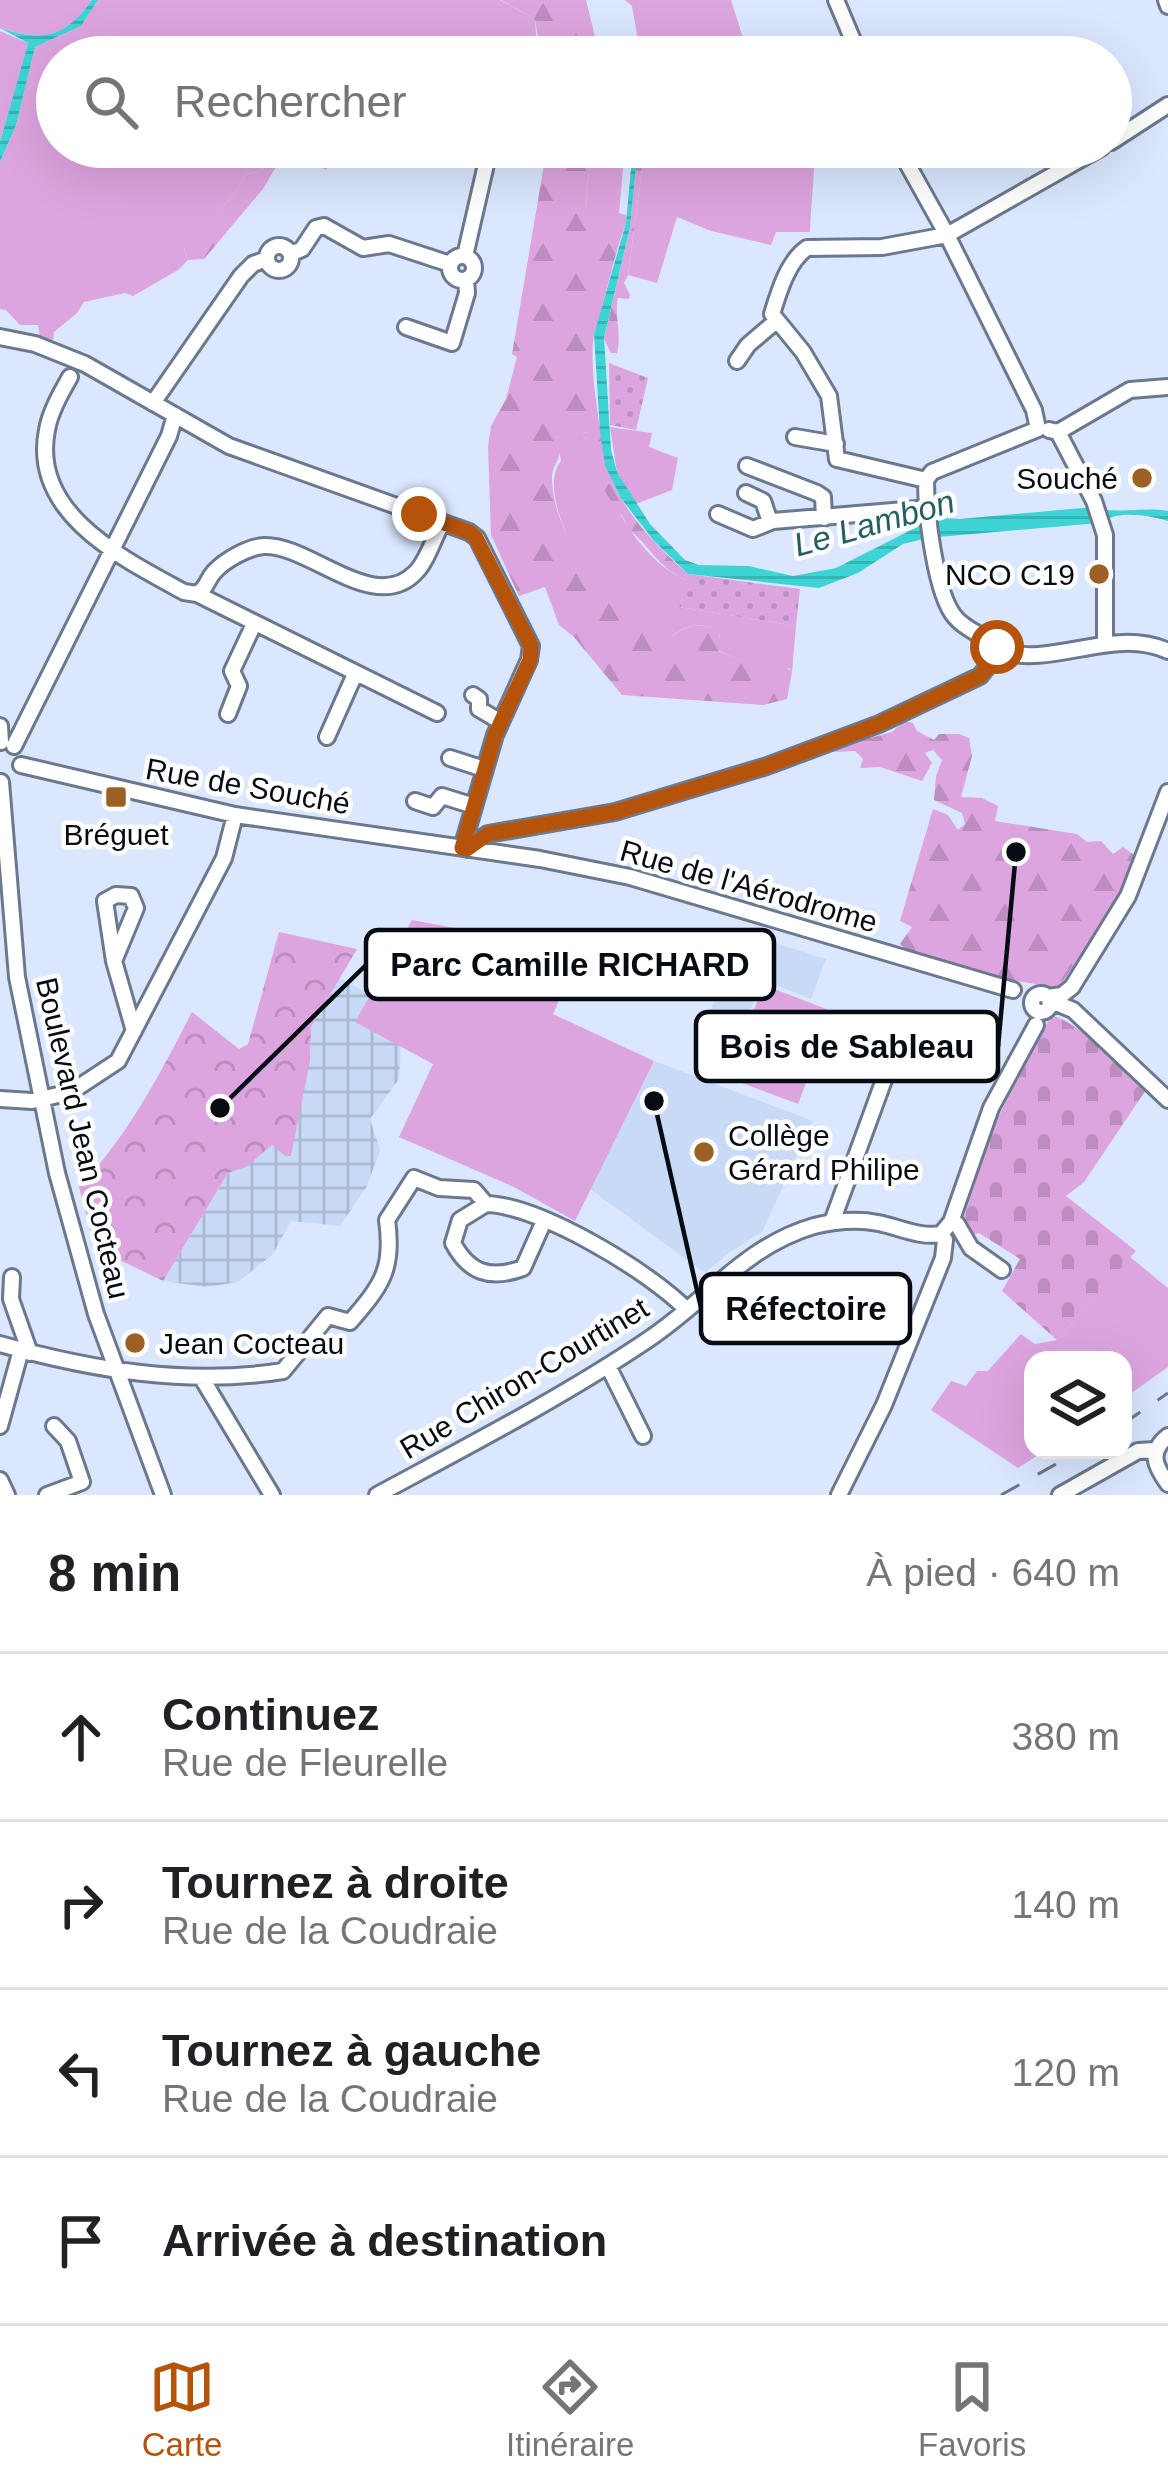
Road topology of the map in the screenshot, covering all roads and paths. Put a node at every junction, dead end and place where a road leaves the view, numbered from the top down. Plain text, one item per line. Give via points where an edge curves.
1 (836, 0) edge
2 (851, 36) edge
3 (1168, 105) edge
4 (1132, 128) edge
5 (484, 168) edge
6 (910, 168) edge
7 (1065, 168) edge
8 (947, 235) junction
9 (458, 260) junction
10 (775, 322) junction
11 (406, 327) dead end
12 (0, 337) edge
13 (57, 352) junction
14 (737, 361) dead end
15 (99, 374) junction
16 (70, 377) junction
17 (1168, 387) edge
18 (153, 403) junction
19 (175, 415) junction
20 (1039, 429) junction
21 (1058, 432) junction
22 (795, 437) dead end
23 (836, 444) junction
24 (747, 466) dead end
25 (926, 480) junction
26 (746, 493) dead end
27 (930, 513) junction
28 (718, 514) dead end
29 (824, 518) junction
30 (770, 522) junction
31 (442, 523) junction
32 (112, 550) junction
33 (197, 594) junction
34 (254, 624) junction
35 (1105, 643) junction
36 (1000, 651) junction
37 (1168, 651) edge
38 (356, 674) junction
39 (473, 695) dead end
40 (437, 712) dead end
41 (228, 714) dead end
42 (501, 722) junction
43 (0, 726) edge
44 (327, 737) dead end
45 (5, 743) edge
46 (450, 758) dead end
47 (21, 766) junction
48 (484, 769) junction
49 (0, 782) edge
50 (1168, 792) edge
51 (416, 801) dead end
52 (474, 806) junction
53 (235, 814) junction
54 (512, 832) junction
55 (465, 848) junction
56 (493, 852) junction
57 (114, 961) dead end
58 (1041, 1006) junction
59 (134, 1031) junction
60 (885, 1077) dead end
61 (0, 1099) edge
62 (41, 1100) junction
63 (1168, 1100) edge
64 (486, 1204) junction
65 (544, 1221) junction
66 (832, 1222) junction
67 (946, 1228) junction
68 (1002, 1270) dead end
69 (12, 1276) dead end
70 (686, 1310) junction
71 (0, 1344) edge
72 (25, 1352) junction
73 (608, 1366) junction
74 (115, 1368) junction
75 (203, 1380) junction
76 (0, 1426) edge
77 (54, 1426) dead end
78 (643, 1436) dead end
79 (1168, 1436) edge
80 (1155, 1450) junction
81 (0, 1480) edge
82 (1168, 1484) edge
83 (381, 1494) edge
84 (7, 1495) edge
85 (47, 1495) edge
86 (163, 1495) edge
87 (272, 1495) edge
88 (839, 1495) edge
89 (1060, 1495) edge

1 - 2 street
3 - 4 street
5 - 9 street
6 - 8 street
7 - 8 street
8 - 10 street via 800,251 779,291
8 - 20 street
9 - 11 street via 452,275 466,279 467,293 452,344
9 - 18 street via 388,244 363,248 324,226 291,254 271,248 241,276
10 - 14 street
10 - 23 street via 830,396
12 - 13 street
13 - 15 street
13 - 16 street
15 - 16 street
15 - 18 street
16 - 32 street via 47,428 48,477 71,514
17 - 21 street via 1130,390
18 - 19 street
19 - 31 street via 229,446
19 - 32 street
20 - 21 street
20 - 25 street
21 - 35 street via 1103,524
22 - 23 street
23 - 25 street via 837,459
24 - 29 street via 818,493
25 - 27 street
26 - 30 street via 764,501
27 - 29 street
27 - 36 street via 938,584 951,613
28 - 30 street via 753,529
29 - 30 street
31 - 33 street via 415,573 395,584 370,586 284,548 260,546 213,572
31 - 42 street via 476,538 531,646
32 - 33 street
32 - 45 street
33 - 34 street
34 - 38 street
34 - 41 street via 232,670 238,686
35 - 36 street
35 - 37 street
36 - 54 street via 980,676 767,766
38 - 40 street
38 - 44 street
39 - 42 street
42 - 48 street
43 - 45 street
45 - 47 street
46 - 48 street
47 - 49 street
47 - 53 street, Rue de Souché
48 - 52 street
49 - 62 street, Boulevard Jean Cocteau via 17,977
50 - 58 street via 1128,896 1072,987
51 - 52 street via 433,808 442,796
52 - 55 street
53 - 55 street, Rue de Souché
53 - 59 street via 224,858
54 - 55 street
54 - 56 street
55 - 56 street, Rue de l'Aérodrome
56 - 58 street, Rue de l'Aérodrome via 630,877 1012,990
57 - 59 street
58 - 63 street, Rue de l'Aérodrome via 1094,1034
58 - 67 street
59 - 62 street via 118,1061 95,1080
60 - 66 street
61 - 62 street
62 - 74 street, Boulevard Jean Cocteau
64 - 65 street via 508,1204
64 - 65 street via 460,1220 453,1243 464,1264 482,1273 523,1268
64 - 75 street via 474,1190 414,1178 387,1220 392,1257 350,1322 328,1316 283,1371
65 - 70 street via 629,1265
66 - 67 street, Rue Chiron-Courtinet via 926,1235
66 - 70 street, Rue Chiron-Courtinet via 751,1256
67 - 68 street via 957,1224 971,1248
67 - 88 street via 943,1258 889,1394
69 - 72 street
70 - 73 street, Rue Chiron-Courtinet
71 - 72 street
72 - 74 street
72 - 76 street
73 - 78 street
73 - 83 street, Rue Chiron-Courtinet
74 - 75 street
74 - 86 street, Boulevard Jean Cocteau
75 - 87 street
77 - 85 street via 82,1482
79 - 80 street
80 - 82 street
80 - 89 street via 1138,1450
81 - 84 street

